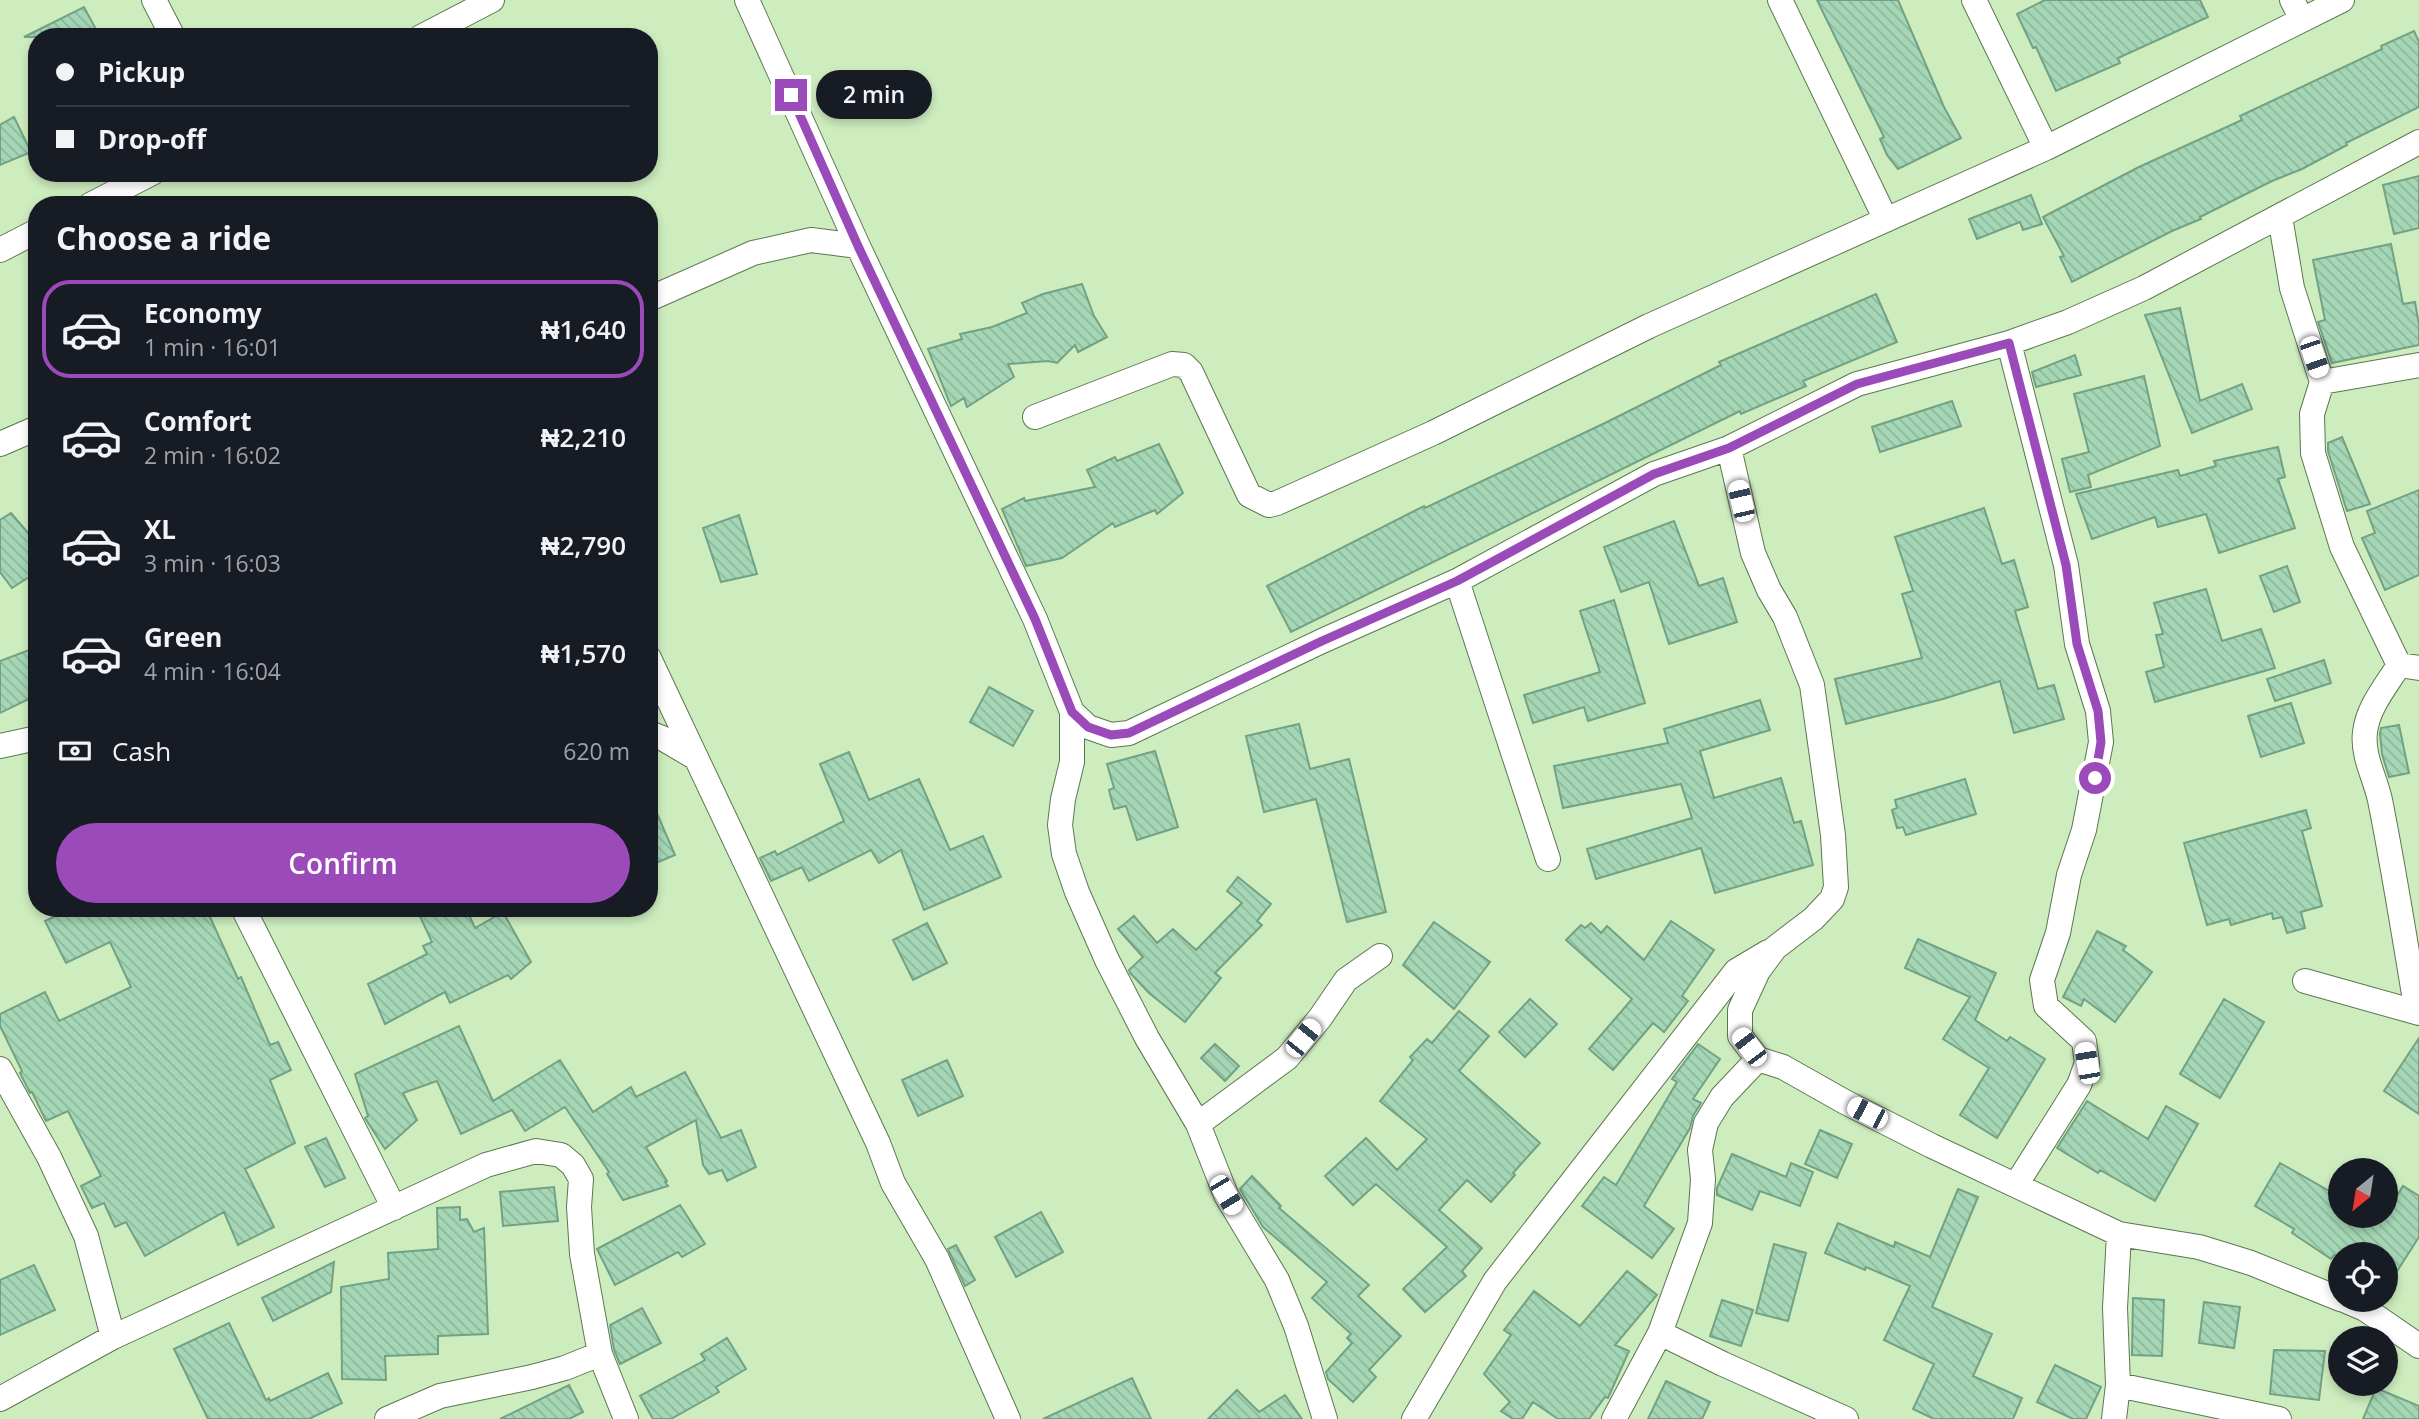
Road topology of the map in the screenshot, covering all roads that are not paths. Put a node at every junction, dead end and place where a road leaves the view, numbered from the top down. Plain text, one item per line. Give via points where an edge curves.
1 (154, 0) edge
2 (492, 0) edge
3 (747, 0) edge
4 (1780, 0) edge
5 (1974, 0) edge
6 (2342, 0) edge
7 (2297, 10) edge
8 (168, 28) edge
9 (438, 28) edge
10 (2419, 142) edge
11 (2046, 148) junction
12 (135, 182) edge
13 (107, 196) edge
14 (2280, 217) junction
15 (1886, 220) junction
16 (28, 236) edge
17 (858, 246) junction
18 (0, 250) edge
19 (658, 295) edge
20 (2009, 343) junction
21 (2419, 365) edge
22 (2322, 382) junction
23 (1035, 417) dead end
24 (28, 432) edge
25 (0, 444) edge
26 (1729, 448) junction
27 (1457, 581) junction
28 (2409, 666) edge
29 (658, 677) edge
30 (1072, 712) junction
31 (1111, 735) junction
32 (658, 736) edge
33 (28, 740) edge
34 (0, 746) edge
35 (696, 758) junction
36 (1072, 762) junction
37 (1548, 859) dead end
38 (248, 917) edge
39 (1775, 948) junction
40 (1380, 956) dead end
41 (2305, 981) dead end
42 (2418, 1013) edge
43 (1758, 1059) junction
44 (0, 1069) edge
45 (1198, 1124) junction
46 (2016, 1185) junction
47 (394, 1208) junction
48 (2119, 1234) junction
49 (2328, 1293) edge
50 (2373, 1312) edge
51 (1660, 1333) junction
52 (2415, 1334) edge
53 (113, 1337) junction
54 (600, 1354) junction
55 (2118, 1385) junction
56 (0, 1399) edge
57 (387, 1419) edge
58 (626, 1419) edge
59 (1008, 1419) edge
60 (1325, 1419) edge
61 (1414, 1419) edge
62 (1615, 1419) edge
63 (1846, 1419) edge
64 (2115, 1419) edge
65 (2279, 1419) edge

1 - 8 street
2 - 9 street
3 - 17 street
4 - 15 street
5 - 11 street
6 - 7 street
7 - 11 street
10 - 14 street
11 - 15 street
12 - 13 street
14 - 20 street via 2144,288
14 - 22 street via 2291,288
15 - 23 street via 1269,505 1249,495 1184,365 1172,364
16 - 18 street
17 - 19 street via 811,240 753,253
17 - 30 street via 1035,619
20 - 26 street via 1857,384
20 - 46 street via 2066,565 2077,644 2098,711 2101,742 2084,830 2042,980 2046,1006 2084,1041 2087,1063 2078,1086
21 - 22 street
22 - 28 street via 2312,414 2313,453 2320,479 2342,547
24 - 25 street
26 - 27 street via 1654,474
26 - 39 street via 1753,553 1812,685 1833,835 1836,887 1832,900
27 - 31 street via 1129,733
27 - 37 street
28 - 42 street via 2369,714 2364,734
29 - 35 street
30 - 31 street via 1088,727
30 - 36 street
31 - 36 street
32 - 35 street
33 - 34 street
35 - 59 street via 893,1183 937,1259
36 - 45 street via 1060,825 1077,892 1124,994
38 - 47 street
39 - 43 street via 1740,1010 1740,1035
39 - 61 street via 1736,971 1495,1281
40 - 45 street via 1346,980 1287,1058
41 - 42 street
43 - 46 street via 1783,1067
43 - 51 street via 1722,1097 1706,1122 1700,1150 1700,1223
44 - 53 street via 86,1236
45 - 60 street via 1226,1195 1277,1280
46 - 48 street
47 - 53 street
47 - 54 street via 486,1165 536,1151 561,1155 580,1180 582,1254
48 - 49 street via 2199,1247
48 - 55 street via 2115,1308
50 - 52 street
51 - 62 street
51 - 63 street
53 - 56 street
54 - 57 street via 532,1377 440,1396
54 - 58 street
55 - 64 street
55 - 65 street

